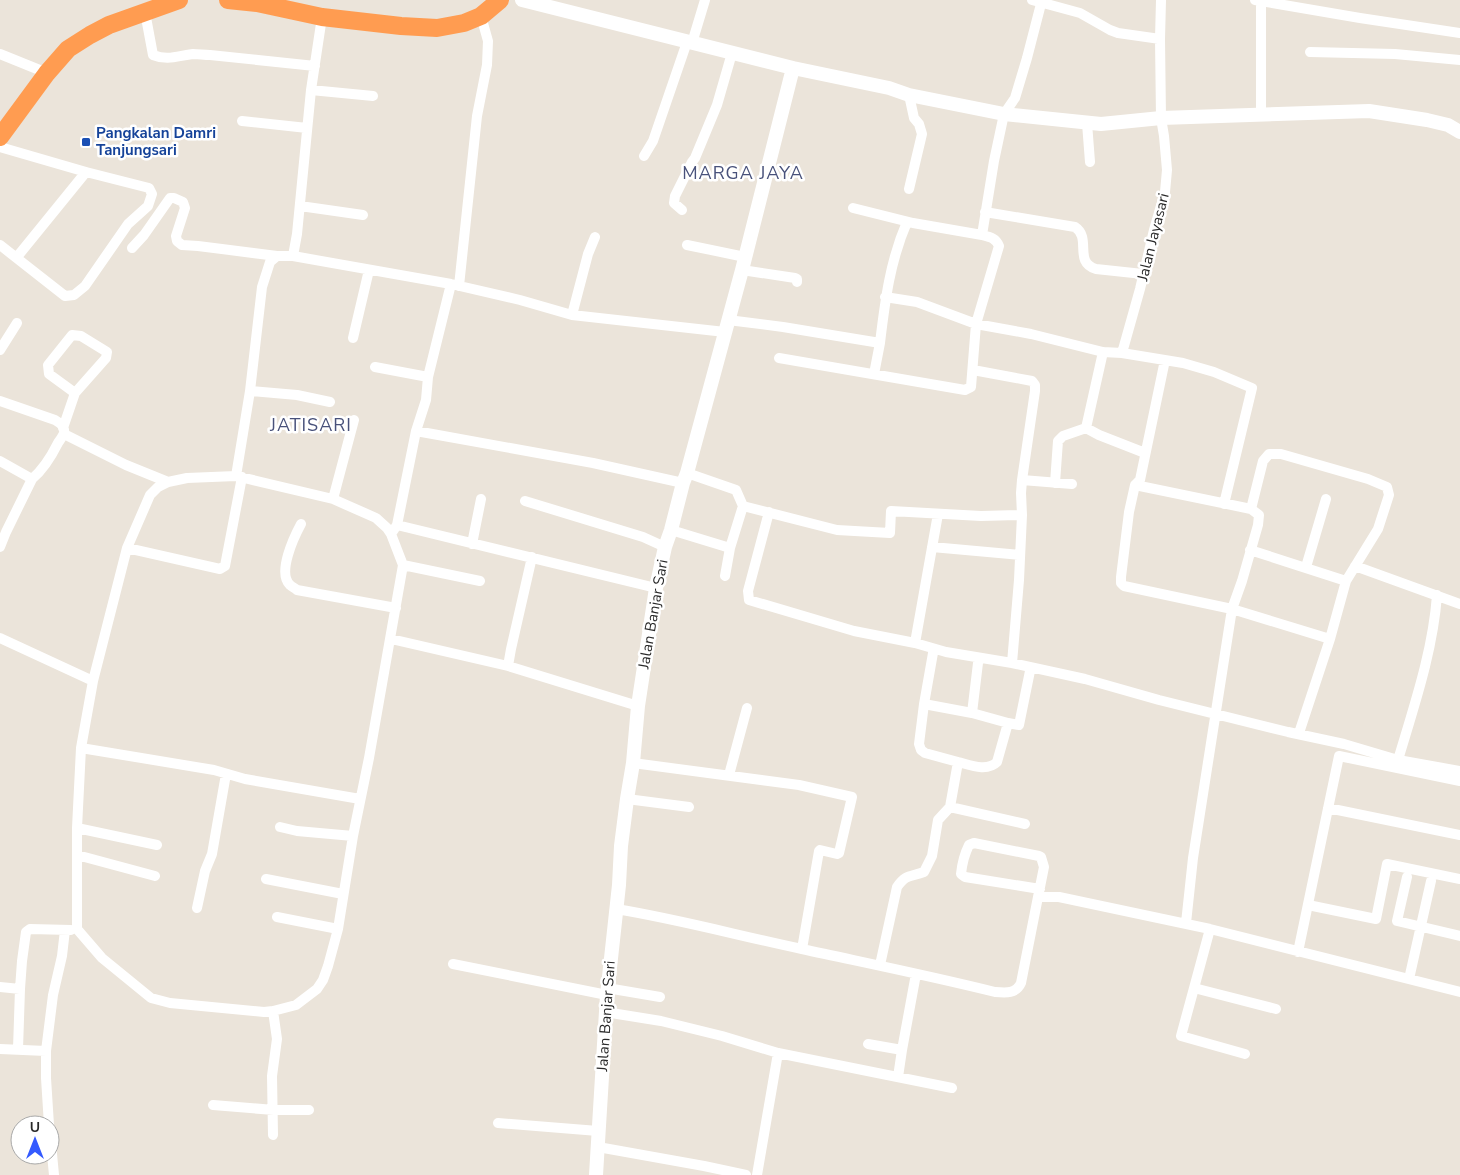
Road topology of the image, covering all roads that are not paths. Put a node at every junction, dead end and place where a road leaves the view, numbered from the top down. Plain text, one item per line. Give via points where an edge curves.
1 (179, 0) edge
2 (228, 0) edge
3 (500, 0) edge
4 (522, 0) edge
5 (705, 0) edge
6 (1161, 0) edge
7 (1038, 1) edge
8 (1258, 1) edge
9 (141, 9) edge
10 (481, 16) junction
11 (322, 17) junction
12 (1460, 33) edge
13 (1160, 39) junction
14 (689, 42) junction
15 (1310, 52) dead end
16 (732, 53) junction
17 (0, 54) edge
18 (1460, 60) edge
19 (315, 66) junction
20 (793, 68) junction
21 (47, 73) junction
22 (311, 90) junction
23 (909, 95) junction
24 (373, 96) dead end
25 (1004, 114) junction
26 (1261, 114) junction
27 (1161, 118) junction
28 (242, 121) dead end
29 (1087, 123) junction
30 (308, 128) junction
31 (1460, 132) edge
32 (0, 137) edge
33 (0, 147) edge
34 (644, 156) dead end
35 (1090, 162) dead end
36 (86, 172) junction
37 (909, 189) dead end
38 (300, 206) junction
39 (853, 208) dead end
40 (682, 210) dead end
41 (985, 212) junction
42 (363, 215) dead end
43 (907, 222) junction
44 (982, 235) junction
45 (595, 237) dead end
46 (687, 244) dead end
47 (0, 245) edge
48 (132, 248) dead end
49 (277, 256) junction
50 (293, 256) junction
51 (17, 257) junction
52 (743, 264) junction
53 (369, 270) junction
54 (1143, 274) junction
55 (797, 282) dead end
56 (455, 285) junction
57 (885, 297) junction
58 (572, 315) junction
59 (17, 323) dead end
60 (976, 324) junction
61 (726, 326) junction
62 (353, 338) dead end
63 (880, 343) junction
64 (0, 350) edge
65 (1103, 352) junction
66 (1122, 353) junction
67 (779, 358) dead end
68 (1165, 360) junction
69 (375, 367) dead end
70 (973, 370) junction
71 (874, 374) junction
72 (428, 376) junction
73 (250, 391) junction
74 (75, 393) junction
75 (0, 401) edge
76 (330, 402) dead end
77 (354, 420) dead end
78 (1086, 428) junction
79 (63, 431) junction
80 (416, 431) junction
81 (1145, 453) junction
82 (0, 461) edge
83 (239, 476) junction
84 (685, 478) junction
85 (32, 480) junction
86 (1022, 480) junction
87 (168, 482) junction
88 (1055, 483) junction
89 (1072, 484) dead end
90 (1135, 485) junction
91 (333, 499) junction
92 (481, 499) dead end
93 (1326, 500) dead end
94 (525, 501) dead end
95 (1224, 504) junction
96 (743, 506) junction
97 (1251, 508) junction
98 (770, 512) junction
99 (938, 514) junction
100 (1022, 516) junction
101 (300, 524) dead end
102 (397, 525) junction
103 (671, 530) junction
104 (391, 534) junction
105 (472, 544) junction
106 (0, 545) edge
107 (665, 547) junction
108 (932, 547) junction
109 (127, 548) junction
110 (730, 548) junction
111 (1250, 550) junction
112 (1020, 555) junction
113 (532, 557) junction
114 (403, 565) junction
115 (1355, 566) junction
116 (1306, 567) junction
117 (725, 576) dead end
118 (480, 581) dead end
119 (1346, 581) junction
120 (656, 588) junction
121 (1437, 595) junction
122 (1460, 604) edge
123 (396, 608) junction
124 (1232, 609) junction
125 (0, 638) edge
126 (391, 639) junction
127 (1330, 639) junction
128 (915, 643) junction
129 (933, 653) dead end
130 (978, 663) dead end
131 (1012, 663) junction
132 (508, 666) junction
133 (1030, 671) dead end
134 (93, 681) junction
135 (924, 704) junction
136 (638, 706) junction
137 (747, 708) dead end
138 (972, 713) junction
139 (1215, 713) junction
140 (1008, 723) junction
141 (1299, 733) junction
142 (81, 748) junction
143 (1398, 760) junction
144 (958, 762) junction
145 (634, 763) junction
146 (1460, 771) edge
147 (226, 774) junction
148 (729, 775) junction
149 (1460, 781) edge
150 (360, 799) junction
151 (627, 800) junction
152 (689, 807) dead end
153 (950, 808) junction
154 (1328, 808) junction
155 (1025, 824) dead end
156 (280, 827) dead end
157 (78, 828) junction
158 (1460, 835) edge
159 (353, 836) junction
160 (157, 845) dead end
161 (78, 855) junction
162 (155, 876) dead end
163 (1407, 877) dead end
164 (266, 879) dead end
165 (1460, 879) edge
166 (1431, 881) dead end
167 (1039, 893) junction
168 (343, 894) junction
169 (1308, 905) junction
170 (197, 908) dead end
171 (616, 909) junction
172 (277, 917) dead end
173 (1186, 923) junction
174 (1421, 927) junction
175 (77, 929) junction
176 (338, 929) junction
177 (1210, 929) junction
178 (64, 930) junction
179 (1460, 936) edge
180 (802, 949) junction
181 (1298, 952) junction
182 (453, 964) dead end
183 (880, 965) junction
184 (916, 974) junction
185 (1409, 979) junction
186 (0, 987) edge
187 (1194, 988) junction
188 (20, 989) junction
189 (607, 991) junction
190 (1460, 992) edge
191 (660, 997) dead end
192 (1276, 1009) dead end
193 (273, 1011) junction
194 (606, 1012) junction
195 (868, 1044) dead end
196 (0, 1049) edge
197 (18, 1049) junction
198 (902, 1050) junction
199 (46, 1051) junction
200 (778, 1053) junction
201 (1245, 1054) dead end
202 (898, 1077) junction
203 (952, 1088) dead end
204 (213, 1105) dead end
205 (274, 1110) junction
206 (309, 1110) dead end
207 (48, 1115) edge
208 (498, 1123) dead end
209 (598, 1131) junction
210 (273, 1135) dead end
211 (598, 1147) junction
212 (596, 1175) edge
213 (746, 1175) edge
214 (758, 1175) edge

1 - 9 highway
2 - 11 highway
3 - 10 highway
4 - 14 street
5 - 14 street
6 - 13 street, Jalan Jayasari
7 - 13 street via 1080,13 1118,33
7 - 25 street via 1015,98
8 - 12 street
8 - 26 street
9 - 19 street via 153,54 161,58 194,54
9 - 21 highway via 68,49
10 - 11 highway via 437,28
10 - 56 street via 488,41 487,65
11 - 19 street
13 - 27 street, Jalan Jayasari
14 - 16 street
14 - 34 street via 653,141
15 - 18 street via 1395,54
16 - 20 street
16 - 40 street via 717,105 675,196 674,203
17 - 21 street
19 - 22 street
20 - 23 street
20 - 52 street, Jalan Banjar Sari
21 - 32 highway
22 - 24 street
22 - 30 street
23 - 25 street
23 - 37 street via 914,118 922,134
25 - 29 street
25 - 41 street
26 - 27 street
26 - 31 street via 1368,111 1427,120
27 - 29 street
27 - 54 street, Jalan Jayasari via 1167,170 1165,192
28 - 30 street
29 - 35 street
30 - 38 street
33 - 36 street
36 - 51 street
36 - 51 street via 149,188 152,194 148,206 128,224 85,286 74,295 65,296
38 - 42 street
38 - 50 street
39 - 43 street
41 - 44 street
41 - 54 street via 1075,227 1082,236 1084,258 1090,267
43 - 44 street
43 - 57 street
44 - 60 street via 991,237 999,246
45 - 58 street
46 - 52 street
47 - 51 street
48 - 49 street via 170,198 174,198 183,202 185,208 176,236 182,245
49 - 50 street
49 - 73 street via 270,262 262,287
50 - 53 street
52 - 55 street via 795,278
52 - 61 street, Jalan Banjar Sari
53 - 56 street
53 - 62 street
54 - 66 street, Jalan Jayasari
56 - 58 street
56 - 72 street
57 - 60 street via 917,302
57 - 63 street
58 - 61 street
59 - 64 street
60 - 65 street
60 - 70 street
61 - 63 street via 784,327
61 - 84 street, Jalan Banjar Sari
63 - 71 street
65 - 66 street
65 - 78 street
66 - 68 street
67 - 71 street
68 - 81 street
68 - 95 street via 1183,362 1252,388
69 - 72 street
70 - 71 street via 971,387 965,390
70 - 86 street via 1032,381 1035,385
72 - 80 street via 426,400
73 - 76 street
73 - 83 street
74 - 74 street via 50,374 48,365 72,335 81,336 107,352 104,361
74 - 79 street
75 - 79 street via 55,420
77 - 91 street
78 - 81 street
78 - 88 street via 1058,441
79 - 85 street via 44,467
79 - 87 street via 126,465
80 - 84 street
80 - 102 street
81 - 90 street via 1140,480
82 - 85 street
83 - 87 street
83 - 91 street
83 - 109 street via 223,568
84 - 96 street via 736,490
84 - 103 street, Jalan Banjar Sari
85 - 106 street
86 - 88 street
86 - 100 street
87 - 109 street via 150,495
88 - 89 street
90 - 95 street
90 - 124 street via 1121,583
91 - 104 street via 376,518
92 - 105 street
93 - 116 street
94 - 107 street via 643,537
95 - 97 street
96 - 98 street
96 - 110 street
97 - 111 street via 1259,515
97 - 115 street via 1263,461 1268,454 1281,454 1387,487 1390,494 1378,530
98 - 99 street via 837,530 890,533 892,511
98 - 128 street via 748,591 749,600 854,631
99 - 100 street
99 - 108 street
100 - 112 street
101 - 123 street via 286,565 289,585 297,590
102 - 104 street
102 - 105 street
103 - 107 street, Jalan Banjar Sari
103 - 110 street
104 - 114 street
105 - 113 street
107 - 120 street, Jalan Banjar Sari
108 - 112 street
108 - 128 street
109 - 134 street
110 - 117 street
111 - 116 street
111 - 124 street
112 - 131 street
113 - 120 street
113 - 132 street
114 - 118 street
114 - 123 street
115 - 119 street
115 - 121 street
116 - 119 street
119 - 127 street
120 - 136 street, Jalan Banjar Sari
121 - 122 street
121 - 143 street via 1425,665
123 - 126 street
124 - 127 street
124 - 139 street
125 - 134 street
126 - 132 street
126 - 150 street
127 - 141 street
128 - 131 street via 946,652
129 - 135 street
130 - 138 street
131 - 139 street
132 - 136 street
133 - 140 street via 1019,725
134 - 142 street
135 - 138 street
135 - 144 street via 921,750
136 - 145 street, Jalan Banjar Sari
137 - 148 street
138 - 140 street
139 - 141 street
139 - 173 street
140 - 144 street via 994,765 984,767
141 - 143 street
142 - 147 street
142 - 157 street
143 - 146 street
144 - 153 street
145 - 148 street
145 - 151 street, Jalan Banjar Sari
147 - 150 street
147 - 170 street via 212,854
148 - 180 street via 852,797 839,853 819,851
149 - 154 street via 1339,756
150 - 159 street
151 - 152 street
151 - 171 street, Jalan Banjar Sari
153 - 155 street
153 - 183 street via 938,820 932,856 924,872 902,879 897,887
154 - 158 street
154 - 169 street
156 - 159 street
157 - 160 street
157 - 161 street
159 - 168 street
161 - 162 street
161 - 175 street
163 - 174 street via 1397,921
164 - 168 street
165 - 169 street via 1387,864 1376,919
166 - 174 street
167 - 167 street via 965,877 962,869 969,845 1042,857 1044,866
167 - 173 street
167 - 184 street via 1017,990 995,992
168 - 176 street
169 - 181 street
171 - 180 street
171 - 189 street, Jalan Banjar Sari
172 - 176 street
173 - 177 street
174 - 179 street
174 - 185 street
175 - 178 street
175 - 193 street via 102,958 151,998 192,1006
176 - 193 street via 328,966 317,989 296,1005
177 - 181 street
177 - 187 street
178 - 188 street via 30,929 26,932
178 - 199 street
180 - 183 street
181 - 185 street
182 - 189 street
183 - 184 street
184 - 198 street
185 - 190 street
186 - 188 street
187 - 192 street
187 - 201 street via 1181,1036
188 - 197 street
189 - 191 street
189 - 194 street, Jalan Banjar Sari
193 - 205 street via 277,1039 272,1076
194 - 200 street via 661,1021
194 - 209 street, Jalan Banjar Sari
195 - 198 street
196 - 197 street
197 - 199 street
198 - 202 street
199 - 207 street
200 - 202 street
200 - 214 street
202 - 203 street
204 - 205 street
205 - 206 street
205 - 210 street
208 - 209 street
209 - 211 street, Jalan Banjar Sari
211 - 212 street, Jalan Banjar Sari
211 - 213 street

